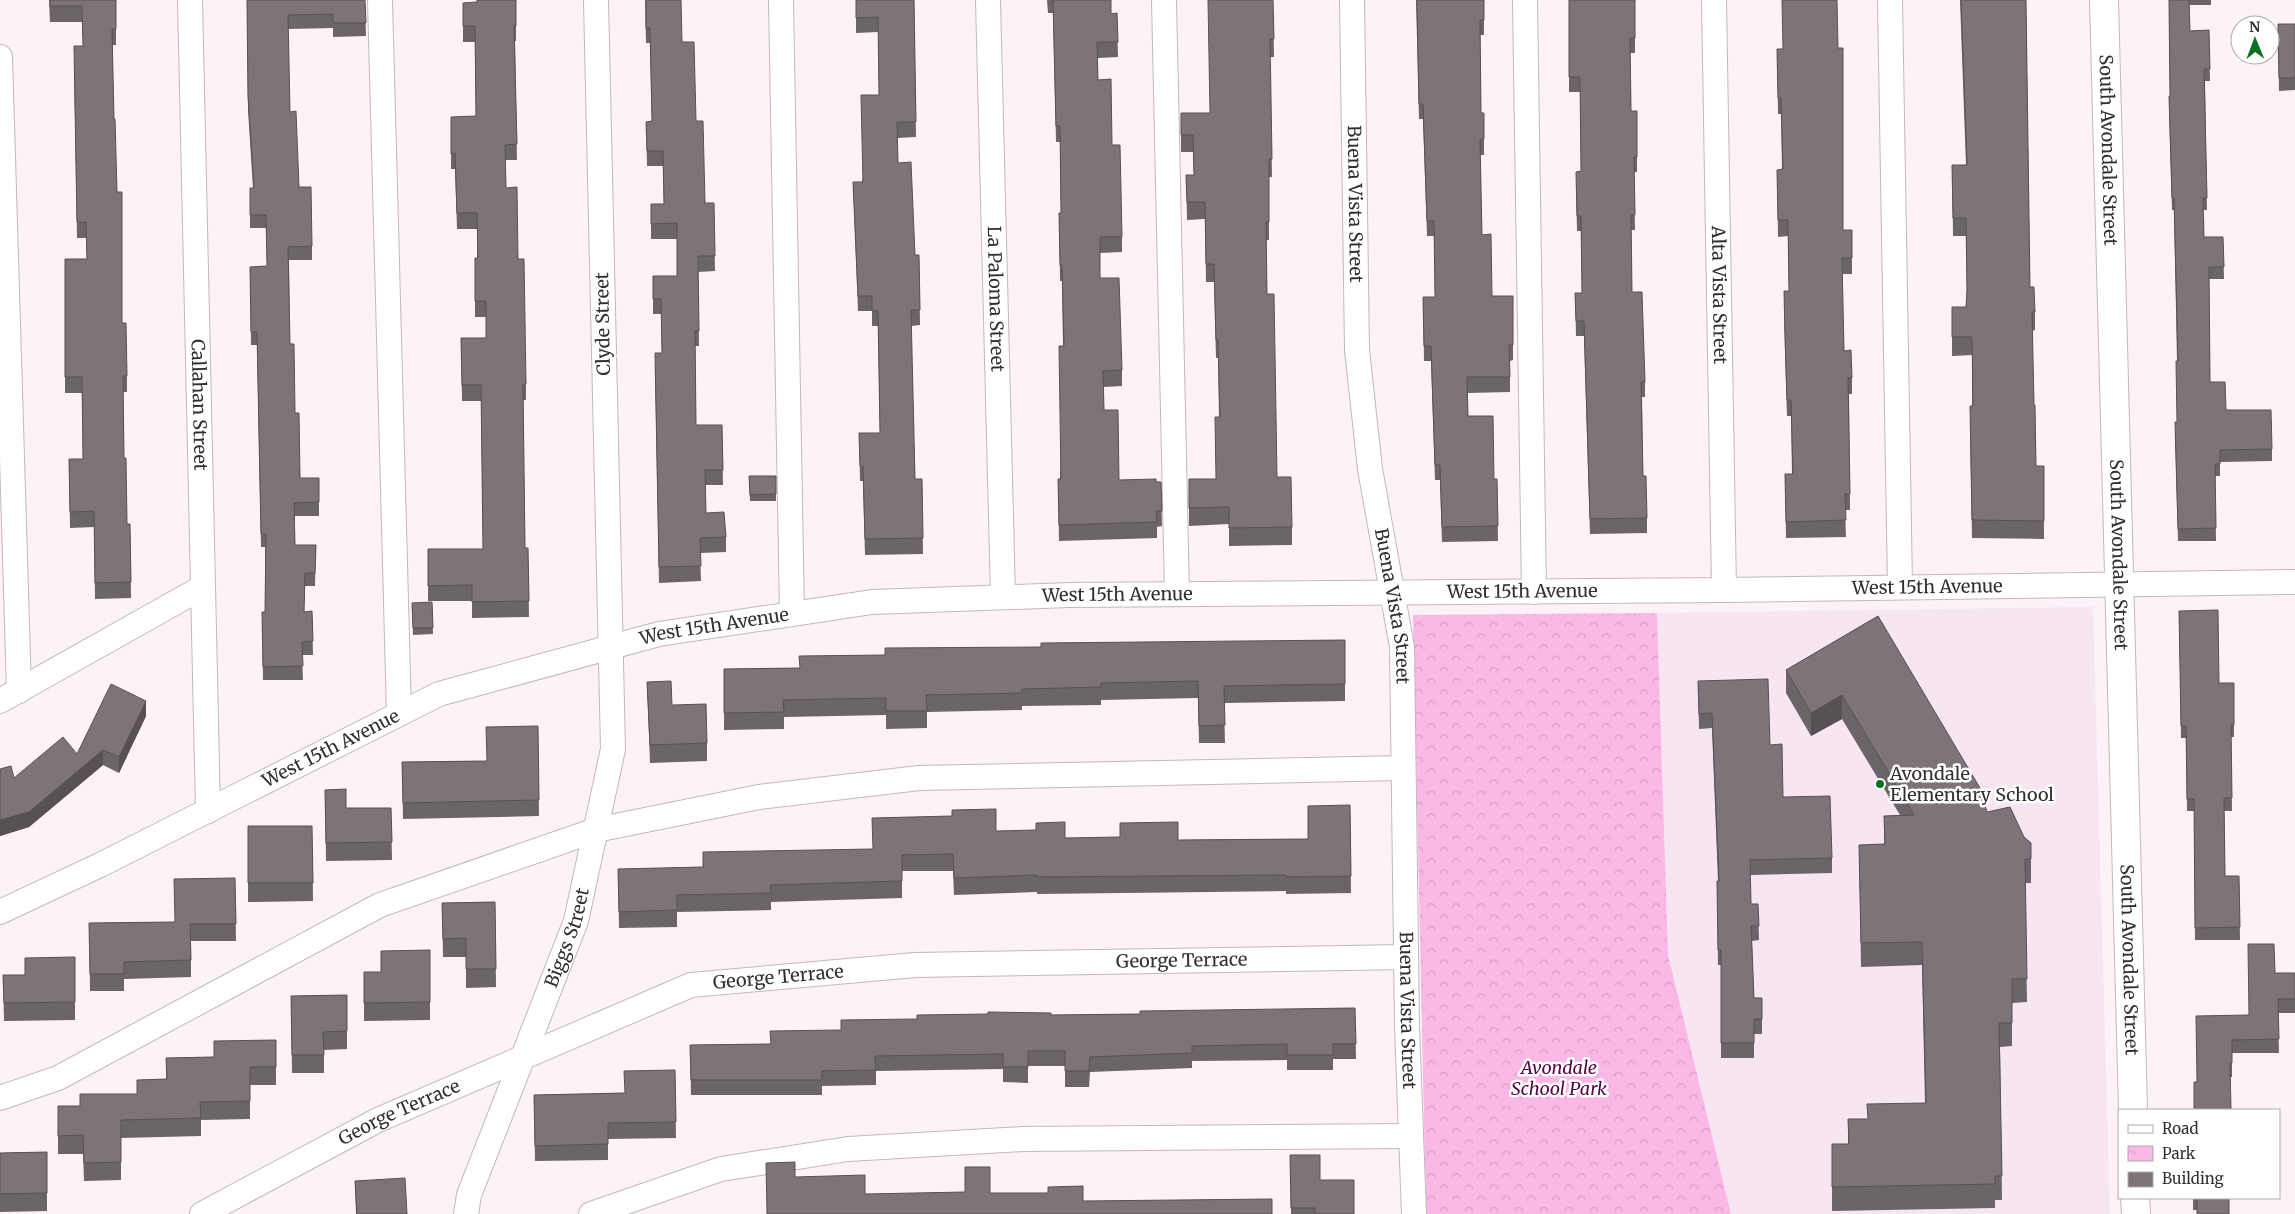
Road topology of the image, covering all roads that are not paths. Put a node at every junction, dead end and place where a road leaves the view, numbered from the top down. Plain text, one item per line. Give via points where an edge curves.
1 (190, 0) edge
2 (380, 0) edge
3 (596, 0) edge
4 (781, 0) edge
5 (988, 0) edge
6 (1164, 0) edge
7 (1352, 0) edge
8 (1525, 0) edge
9 (1714, 0) edge
10 (1890, 0) edge
11 (2104, 0) edge
12 (0, 57) edge
13 (2295, 582) edge
14 (2119, 584) junction
15 (203, 587) junction
16 (1900, 588) junction
17 (1724, 590) junction
18 (1534, 592) junction
19 (1392, 593) junction
20 (1177, 594) junction
21 (1003, 598) junction
22 (792, 614) junction
23 (611, 648) junction
24 (9, 696) edge
25 (399, 714) junction
26 (1403, 768) junction
27 (208, 811) junction
28 (596, 830) junction
29 (0, 912) edge
30 (1406, 957) junction
31 (523, 1057) junction
32 (0, 1098) edge
33 (2133, 1109) edge
34 (1411, 1136) junction
35 (2136, 1199) edge
36 (202, 1214) edge
37 (466, 1214) edge
38 (591, 1214) edge
39 (1414, 1214) edge
40 (2136, 1214) edge

1 - 15 street, Callahan Street
2 - 25 street
3 - 23 street, Clyde Street
4 - 22 street
5 - 21 street, La Paloma Street
6 - 20 street
7 - 19 street, Buena Vista Street via 1358,350 1370,469
8 - 18 street
9 - 17 street, Alta Vista Street
10 - 16 street
11 - 14 main road, South Avondale Street
12 - 24 street
13 - 14 street, West 15th Avenue
14 - 16 street, West 15th Avenue
14 - 33 main road, South Avondale Street
15 - 24 street
15 - 27 street, Callahan Street
16 - 17 street, West 15th Avenue
17 - 18 street, West 15th Avenue
18 - 19 street, West 15th Avenue
19 - 20 street, West 15th Avenue
19 - 26 street, Buena Vista Street via 1402,647
20 - 21 street, West 15th Avenue
21 - 22 street, West 15th Avenue via 872,602
22 - 23 street, West 15th Avenue via 659,634
23 - 25 street, West 15th Avenue via 439,694
23 - 28 street, Biggs Street via 613,749
25 - 27 street, West 15th Avenue
26 - 28 street via 919,778 759,797
26 - 30 street, Buena Vista Street
27 - 29 street, West 15th Avenue
28 - 31 street, Biggs Street via 576,920
28 - 32 street via 380,906 58,1078
30 - 31 street, George Terrace via 915,965 691,985
30 - 34 street, Buena Vista Street
31 - 36 street, George Terrace via 378,1120
31 - 37 street, Biggs Street via 469,1195
34 - 38 street via 1023,1139 848,1149 721,1169
34 - 39 street, Buena Vista Street
35 - 40 main road

